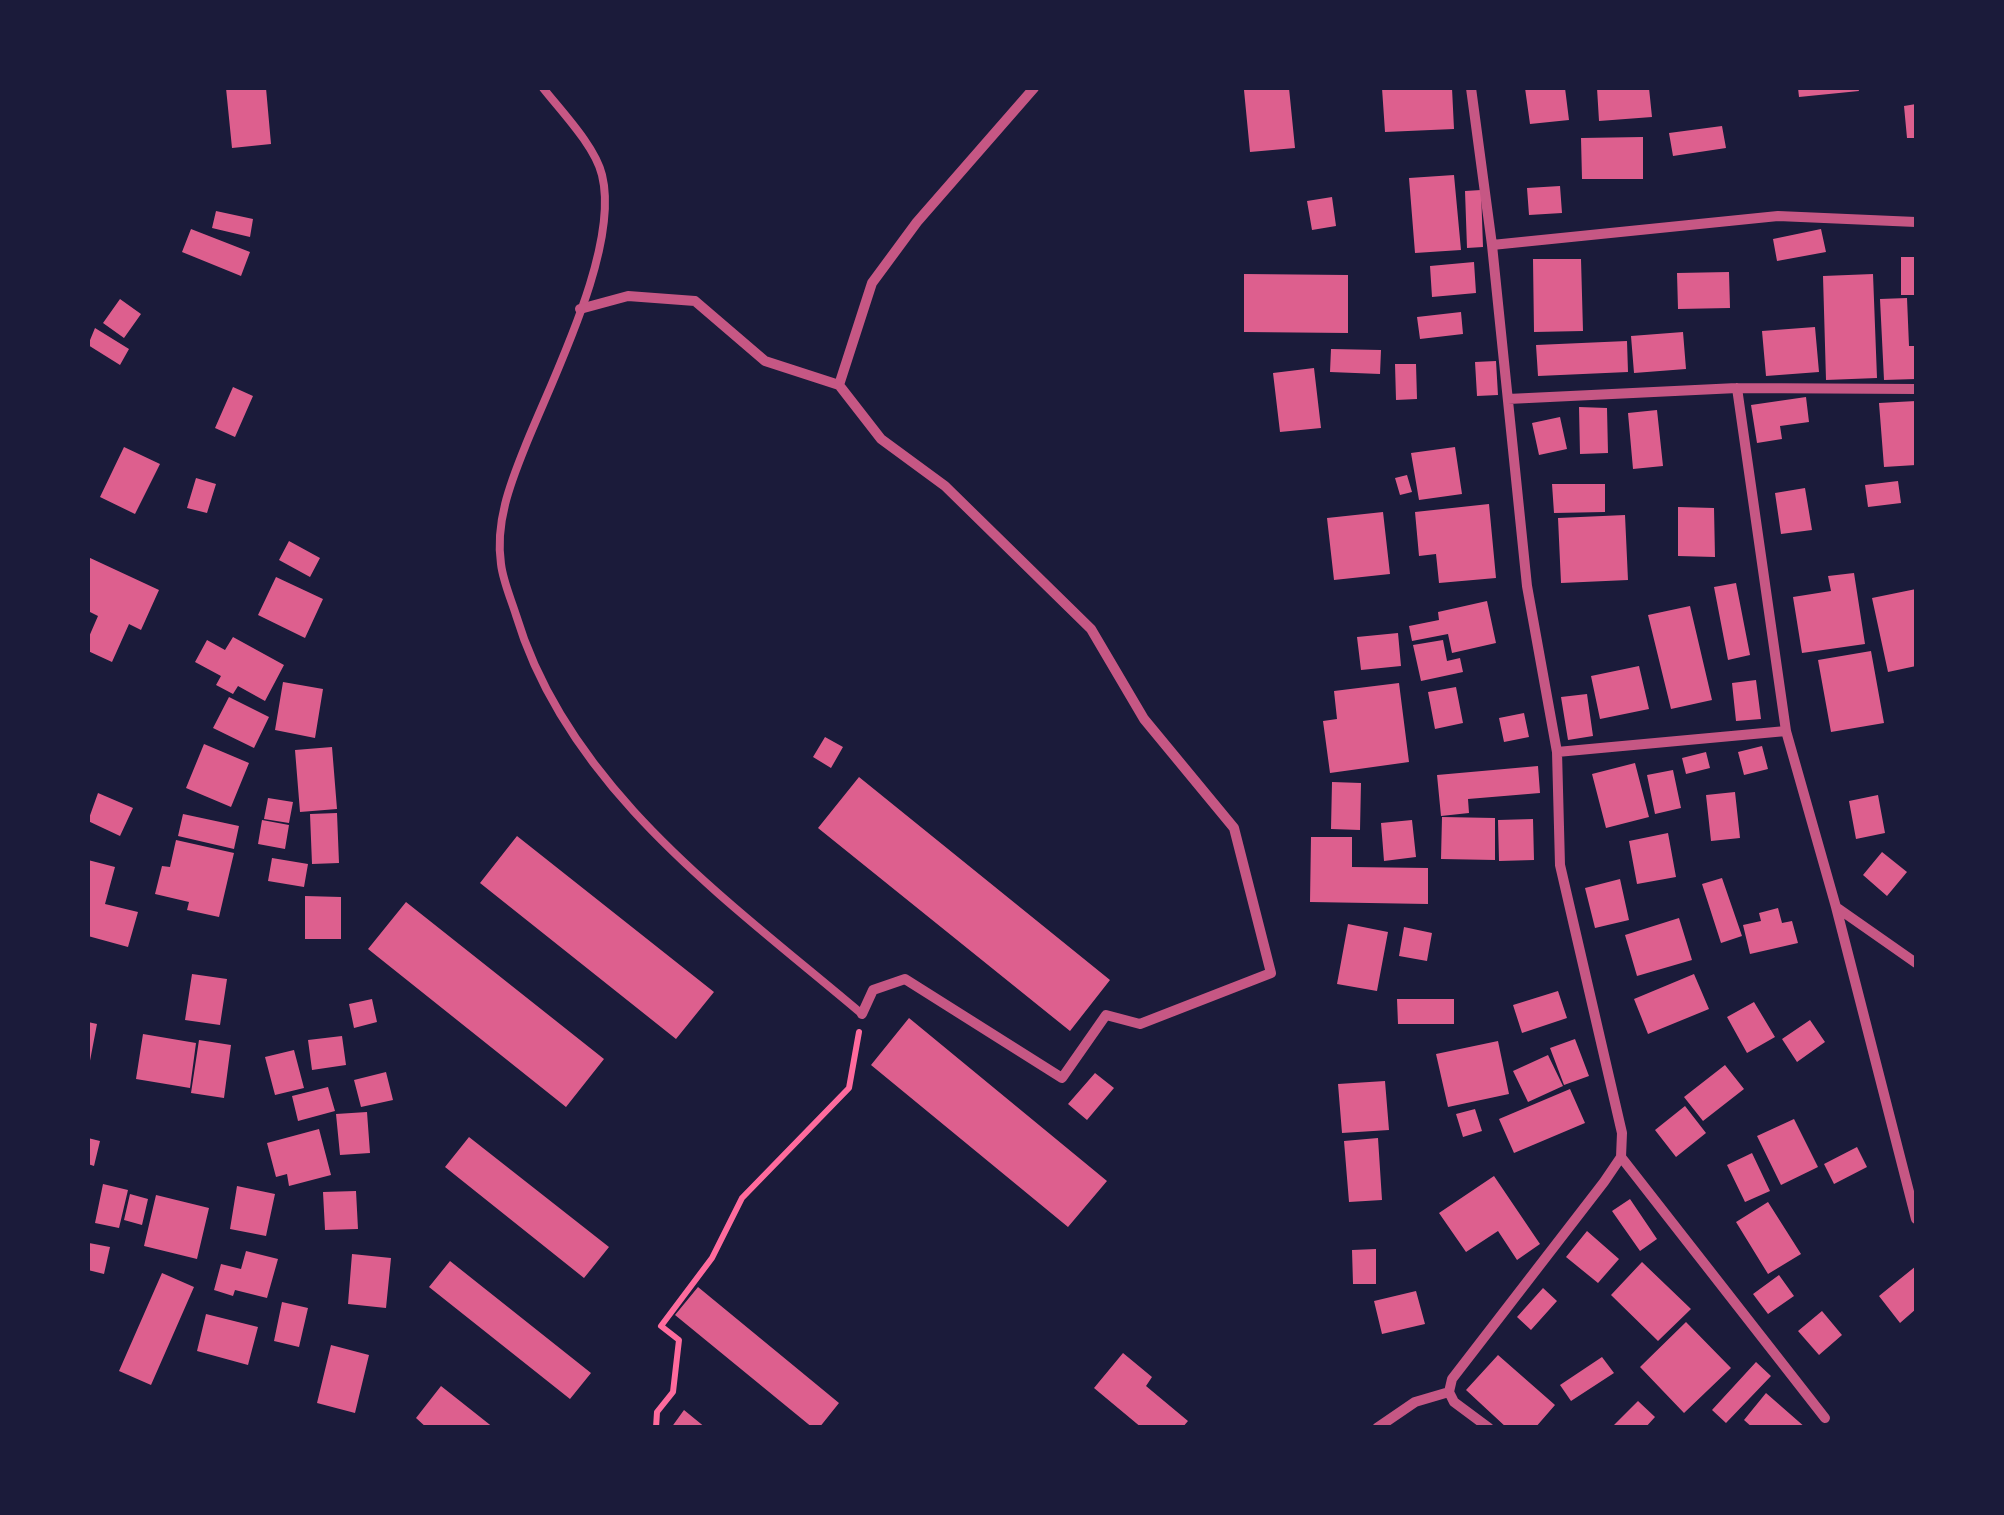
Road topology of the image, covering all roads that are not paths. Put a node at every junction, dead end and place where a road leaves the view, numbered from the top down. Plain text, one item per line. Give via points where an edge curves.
1 (543, 88) edge
2 (1034, 88) edge
3 (1470, 88) edge
4 (1916, 222) edge
5 (1492, 245) junction
6 (580, 309) junction
7 (839, 385) junction
8 (1738, 388) junction
9 (1916, 389) edge
10 (1508, 399) junction
11 (1786, 732) junction
12 (1556, 752) junction
13 (1836, 908) junction
14 (1916, 963) edge
15 (862, 1014) joint
16 (1621, 1158) junction
17 (1916, 1219) edge
18 (1449, 1392) junction
19 (1826, 1418) dead end
20 (1377, 1428) edge
21 (1489, 1428) edge

1 - 6 lane via 602,172 607,216
2 - 7 street via 872,283
3 - 5 street
4 - 5 street via 1778,216
5 - 10 street
6 - 7 street via 628,296 695,301 765,361
6 - 15 lane via 505,497 500,564 522,635 551,698 620,797 676,857
7 - 15 street via 881,438 945,486 1091,629 1144,718 1234,828 1271,973 1140,1024 1106,1014 1062,1078 905,979 873,990
8 - 9 street
8 - 10 street
8 - 11 street
10 - 12 street via 1527,586
11 - 12 street
11 - 13 street
12 - 16 street via 1560,865 1619,1110
13 - 14 street
13 - 17 street
16 - 18 street
16 - 19 street
18 - 20 street via 1416,1402
18 - 21 street

